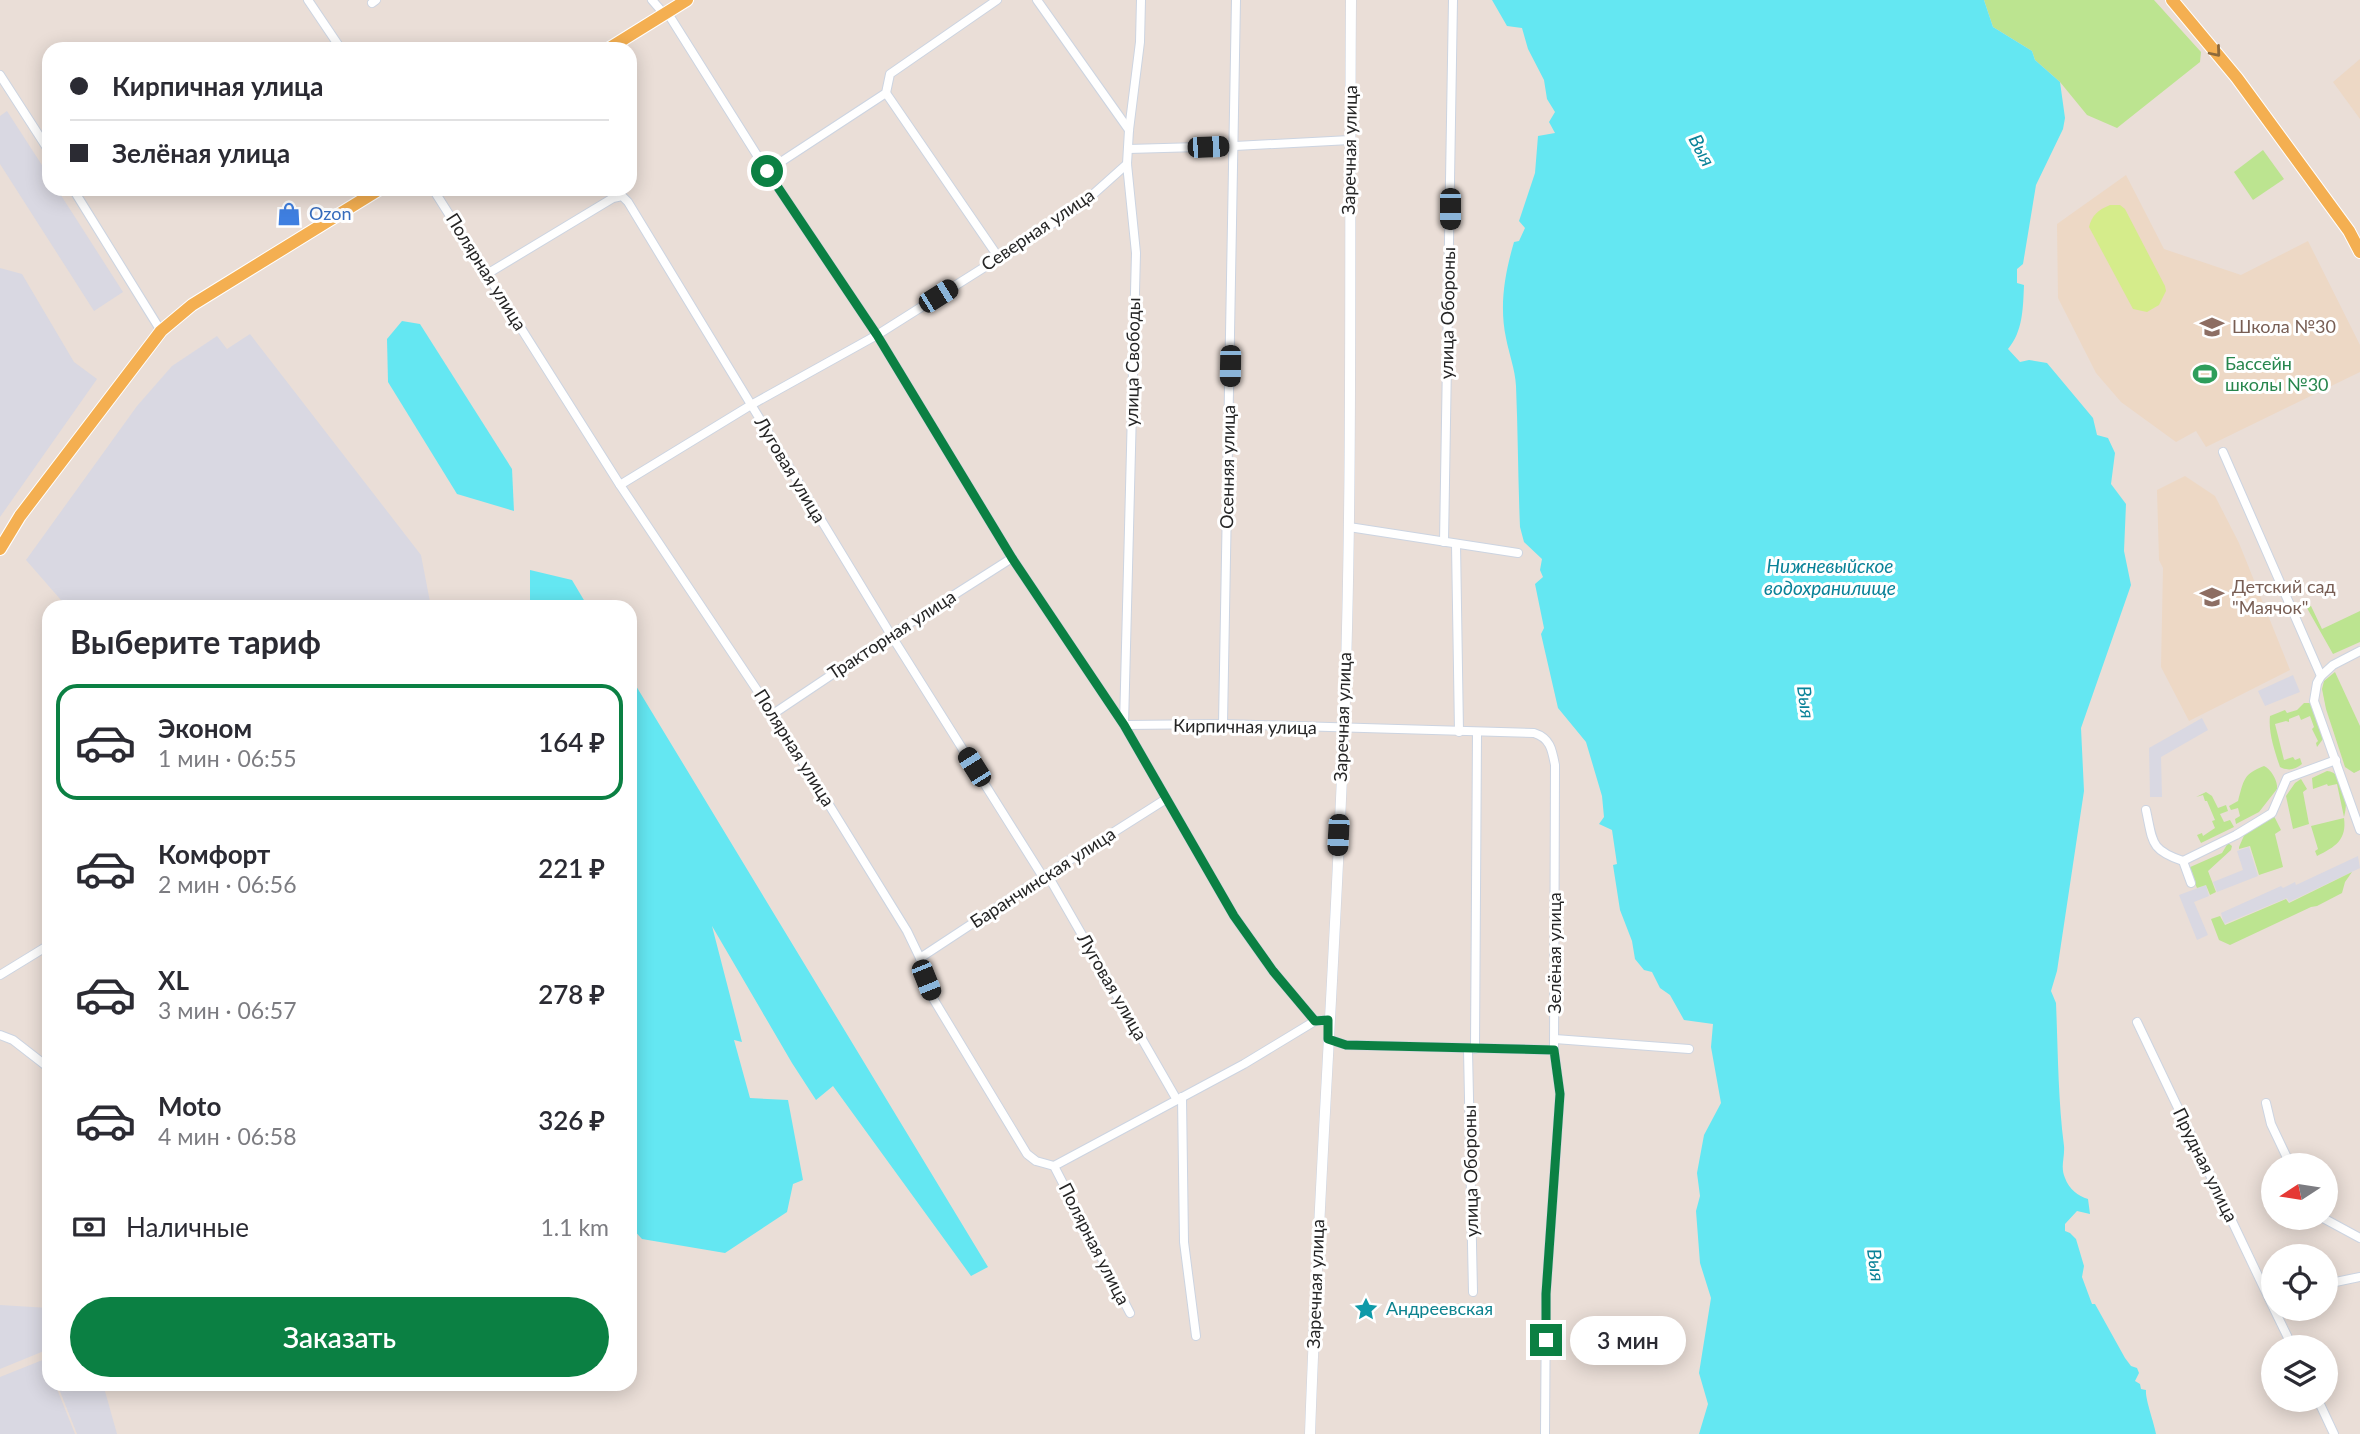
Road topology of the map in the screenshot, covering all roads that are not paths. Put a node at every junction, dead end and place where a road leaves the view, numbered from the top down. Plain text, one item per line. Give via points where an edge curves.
1 (308, 0) edge
2 (652, 0) edge
3 (687, 0) edge
4 (997, 0) edge
5 (1037, 0) edge
6 (1141, 0) edge
7 (1236, 0) edge
8 (1351, 0) edge
9 (1453, 0) edge
10 (2172, 0) edge
11 (666, 13) junction
12 (336, 42) edge
13 (619, 42) edge
14 (0, 75) edge
15 (886, 93) junction
16 (1129, 130) junction
17 (42, 140) edge
18 (1350, 140) junction
19 (1235, 146) junction
20 (1128, 149) junction
21 (1127, 164) junction
22 (767, 171) junction
23 (77, 196) edge
24 (369, 196) edge
25 (437, 196) edge
26 (2360, 252) edge
27 (999, 258) junction
28 (487, 274) junction
29 (161, 331) junction
30 (877, 335) junction
31 (751, 405) junction
32 (2222, 452) dead end
33 (620, 485) junction
34 (1349, 527) junction
35 (1444, 542) junction
36 (1456, 544) junction
37 (0, 549) edge
38 (1518, 553) dead end
39 (1012, 558) junction
40 (891, 635) junction
41 (2360, 651) edge
42 (2321, 676) junction
43 (773, 714) junction
44 (1223, 724) junction
45 (1124, 725) junction
46 (1344, 729) junction
47 (1459, 732) junction
48 (1477, 733) junction
49 (1534, 733) joint
50 (2336, 760) junction
51 (1166, 799) junction
52 (2146, 810) dead end
53 (2360, 830) edge
54 (2183, 861) junction
55 (1045, 876) junction
56 (2192, 883) dead end
57 (42, 948) edge
58 (920, 958) junction
59 (0, 975) edge
60 (1328, 1020) junction
61 (1315, 1021) junction
62 (2137, 1022) dead end
63 (0, 1035) edge
64 (1328, 1039) junction
65 (1555, 1040) junction
66 (1689, 1049) dead end
67 (1471, 1050) junction
68 (1554, 1050) junction
69 (42, 1063) edge
70 (1180, 1098) junction
71 (2266, 1103) dead end
72 (2285, 1153) edge
73 (1054, 1166) junction
74 (2338, 1226) edge
75 (2360, 1238) edge
76 (2261, 1277) edge
77 (2360, 1277) edge
78 (2338, 1282) edge
79 (1474, 1292) dead end
80 (1130, 1313) dead end
81 (1196, 1336) dead end
82 (2324, 1412) edge
83 (1310, 1434) edge
84 (1545, 1434) edge
85 (2334, 1434) edge

1 - 12 street
2 - 11 street
3 - 11 main road
4 - 15 street via 891,74
5 - 16 street
6 - 16 street, улица Свободы
7 - 19 street, Осенняя улица
8 - 18 street, Заречная улица
9 - 35 street, улица Обороны
10 -> 26 main road via 2238,78
11 - 13 main road
11 - 22 street
14 - 17 street
15 - 22 street
15 - 27 street
16 - 20 street, улица Свободы
18 - 19 street
18 - 34 street, Заречная улица
19 - 20 street
19 - 44 street, Осенняя улица
20 - 21 street, улица Свободы
21 - 27 street, Северная улица via 1080,206
21 - 45 street, улица Свободы via 1136,253
22 - 30 street
23 - 29 street
24 - 29 main road via 192,305
25 - 28 street, Полярная улица
27 - 30 street, Северная улица
28 - 31 street, Луговая улица via 622,196
28 - 33 street, Полярная улица
29 - 37 main road via 20,516
30 - 31 street, Северная улица
30 - 39 street
31 - 33 street, Северная улица
31 - 40 street, Луговая улица
32 - 42 street
33 - 43 street, Полярная улица
34 - 35 street
34 - 46 street, Заречная улица
35 - 36 street
36 - 38 street
36 - 47 street
39 - 40 street, Тракторная улица
39 - 45 street
40 - 43 street, Тракторная улица
40 - 55 street, Луговая улица
41 - 42 street
42 - 50 street via 2314,701
43 - 58 street, Полярная улица
44 - 45 street, Кирпичная улица
44 - 46 street, Кирпичная улица
45 - 51 street
46 - 47 street, Кирпичная улица
46 - 60 street, Заречная улица
47 - 48 street, Кирпичная улица
48 - 49 street, Кирпичная улица
48 - 67 street, улица Обороны
49 - 65 street, Зелёная улица via 1543,736 1553,750 1555,765
50 - 53 street
50 - 54 street via 2287,778 2272,813
51 - 55 street, Баранчинская улица
51 - 61 street via 1234,916
52 - 54 street via 2153,844
54 - 56 street
55 - 58 street, Баранчинская улица
55 - 70 street, Луговая улица
57 - 59 street
58 - 73 street, Полярная улица via 934,1000 1027,1154
60 - 61 street
60 - 64 street, Заречная улица
61 - 70 street
62 - 76 street, Прудная улица
63 - 69 street
64 - 67 street via 1346,1045
64 - 83 street, Заречная улица
65 - 66 street
65 - 68 street, Зелёная улица
67 - 68 street
67 - 79 street, улица Обороны
68 - 84 street, Зелёная улица via 1560,1094 1546,1294
70 - 73 street
70 - 81 street, Луговая улица via 1184,1242
71 - 72 street
73 - 80 street, Полярная улица
74 - 75 street
77 - 78 street
82 - 85 street

